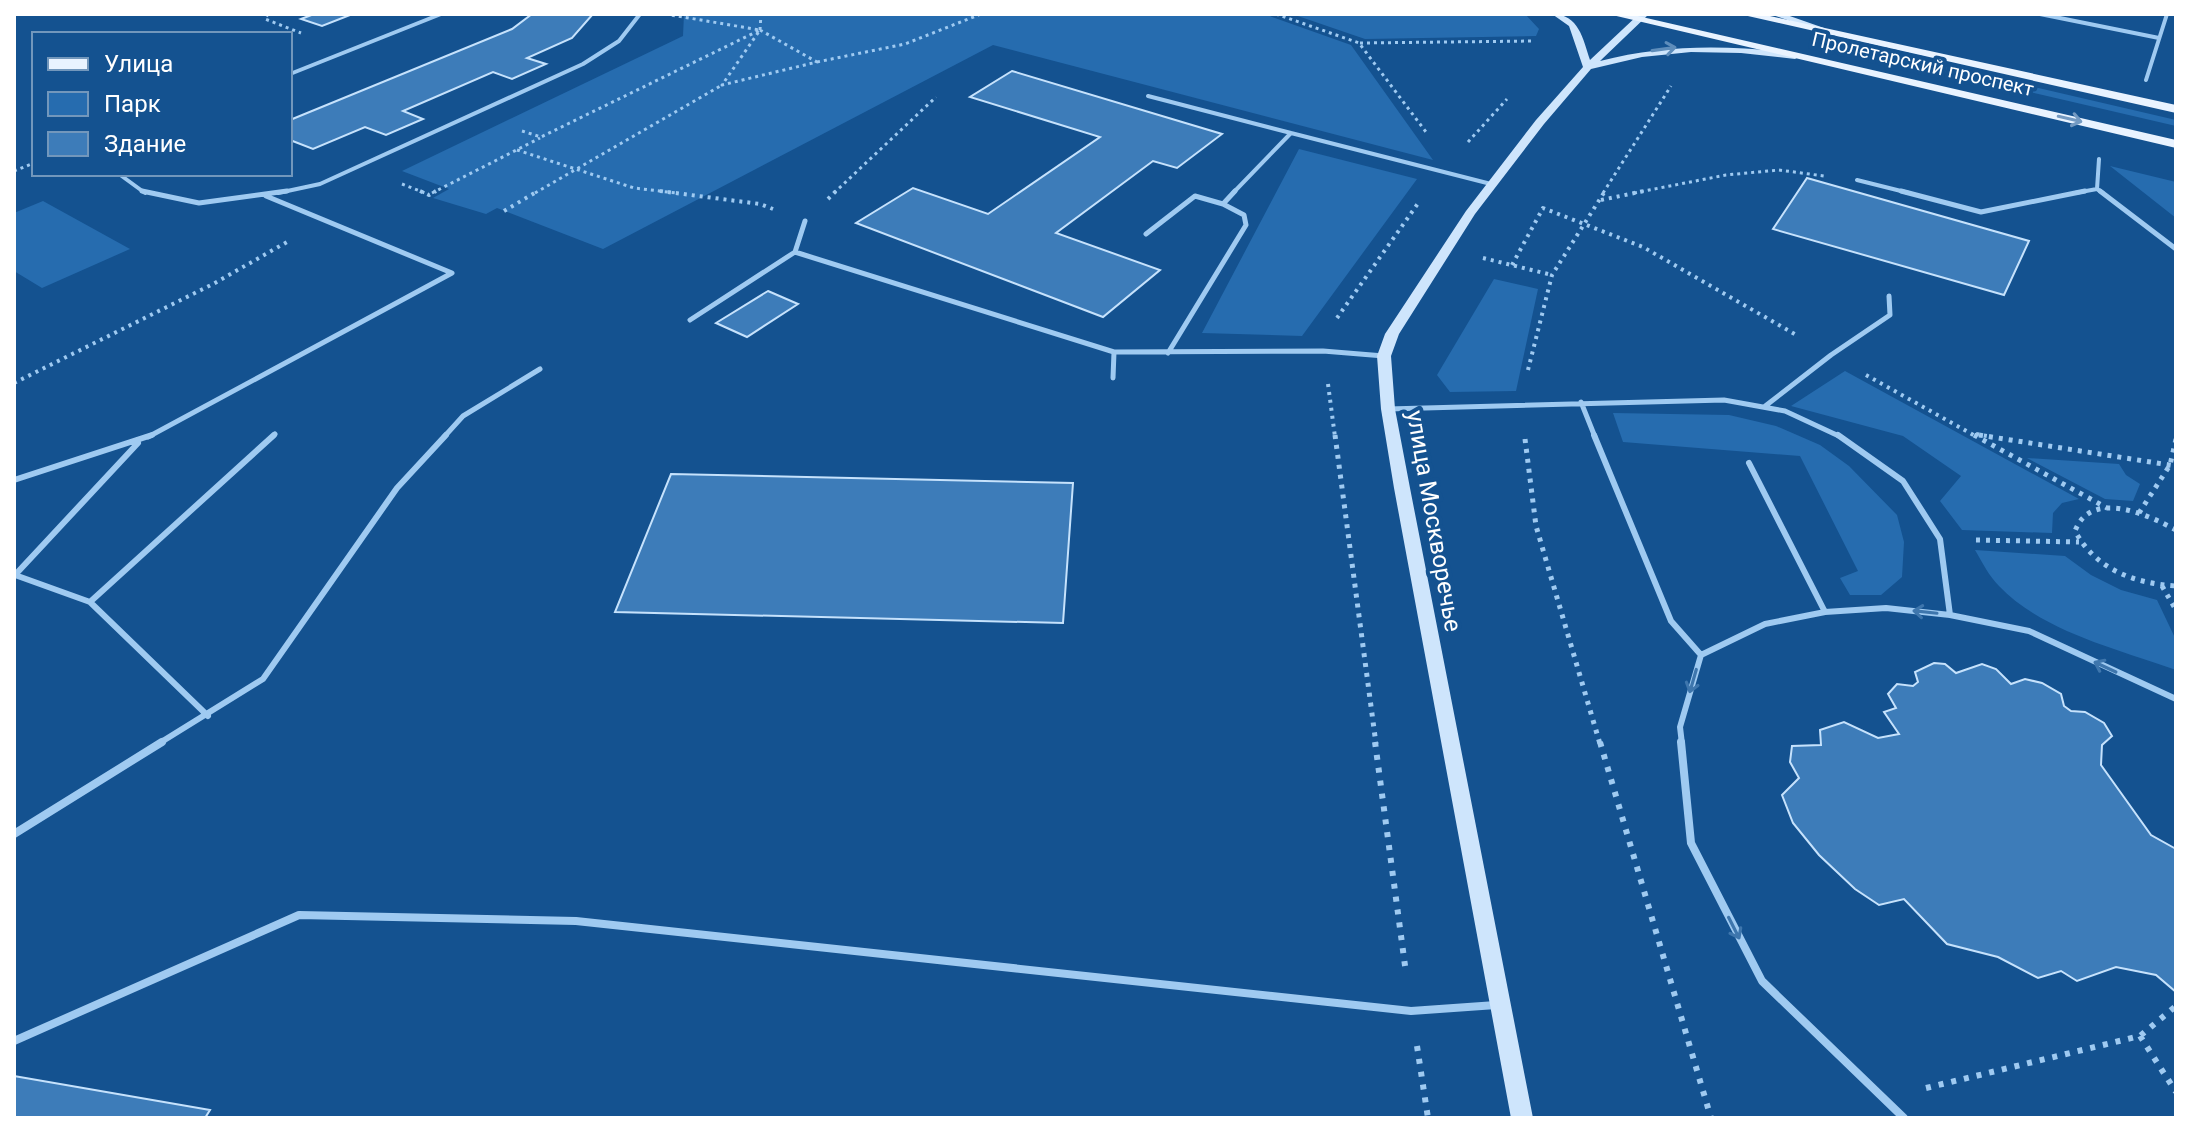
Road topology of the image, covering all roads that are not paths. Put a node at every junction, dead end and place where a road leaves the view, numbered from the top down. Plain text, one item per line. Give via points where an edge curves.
1 (441, 14) edge
2 (640, 14) edge
3 (1557, 14) edge
4 (1614, 14) edge
5 (1745, 14) edge
6 (1775, 14) edge
7 (2040, 14) edge
8 (2167, 14) edge
9 (1642, 17) edge
10 (1836, 34) junction
11 (2159, 38) junction
12 (1816, 60) junction
13 (1588, 67) junction
14 (292, 73) edge
15 (2146, 80) dead end
16 (1148, 96) dead end
17 (2176, 109) edge
18 (1291, 133) junction
19 (2176, 144) edge
20 (2099, 159) dead end
21 (122, 176) edge
22 (1857, 180) road end
23 (1491, 184) junction
24 (2097, 189) junction
25 (266, 196) junction
26 (1223, 204) junction
27 (805, 221) road end
28 (1146, 234) dead end
29 (2176, 249) edge
30 (795, 252) junction
31 (1889, 296) dead end
32 (690, 320) dead end
33 (1114, 352) junction
34 (1168, 353) junction
35 (1384, 356) junction
36 (540, 369) dead end
37 (1113, 378) dead end
38 (1581, 402) junction
39 (1764, 407) junction
40 (1388, 409) junction
41 (275, 434) dead end
42 (140, 441) junction
43 (1749, 463) dead end
44 (14, 480) edge
45 (14, 576) edge
46 (90, 602) junction
47 (1825, 612) junction
48 (1950, 615) junction
49 (1701, 655) junction
50 (2176, 699) edge
51 (208, 716) junction
52 (14, 834) edge
53 (1499, 1005) junction
54 (14, 1041) edge
55 (1522, 1118) edge
56 (1904, 1118) edge

1 - 14 lane
2 - 25 lane via 619,41 583,64 320,184
3 - 13 main road via 1573,25
4 - 9 main road, Пролетарский проспект
5 - 10 main road, Пролетарский проспект
6 - 10 main road
7 - 11 lane
8 - 11 lane
9 - 12 main road, Пролетарский проспект
9 - 13 main road, улица Москворечье
10 - 17 main road, Пролетарский проспект
11 - 15 lane
13 -> 12 main road via 1676,47 1743,49
12 -> 19 main road, Пролетарский проспект
13 - 23 main road, улица Москворечье
16 - 18 lane
18 - 23 lane
18 - 26 lane
20 - 24 lane
21 - 25 lane via 146,194 173,200 222,203
22 - 24 lane via 1981,212
23 - 35 main road, улица Москворечье via 1416,295
24 - 29 lane
25 - 42 lane via 452,273
26 - 28 lane via 1195,196
26 - 34 lane via 1244,215 1246,225
27 - 30 lane
30 - 32 lane
30 - 33 lane
31 - 39 lane via 1890,315
33 - 34 lane
33 - 37 lane
34 - 35 lane via 1323,351
35 - 40 main road, улица Москворечье
36 - 51 lane via 463,416 397,488 263,679
38 - 39 lane via 1724,400
38 - 40 lane
38 - 49 lane via 1671,621
39 - 48 lane via 1833,431 1903,481 1940,539
40 - 53 main road, улица Москворечье
41 - 46 lane
42 - 44 lane
42 - 45 lane
43 - 47 lane
45 - 46 lane
46 - 51 lane
48 -> 47 lane via 1886,608
47 - 49 lane via 1765,624
50 -> 48 lane via 2029,631
49 -> 56 lane via 1680,727 1691,843 1762,981
51 - 52 lane
53 - 54 lane via 1411,1011 576,921 299,915
53 - 55 main road, улица Москворечье

